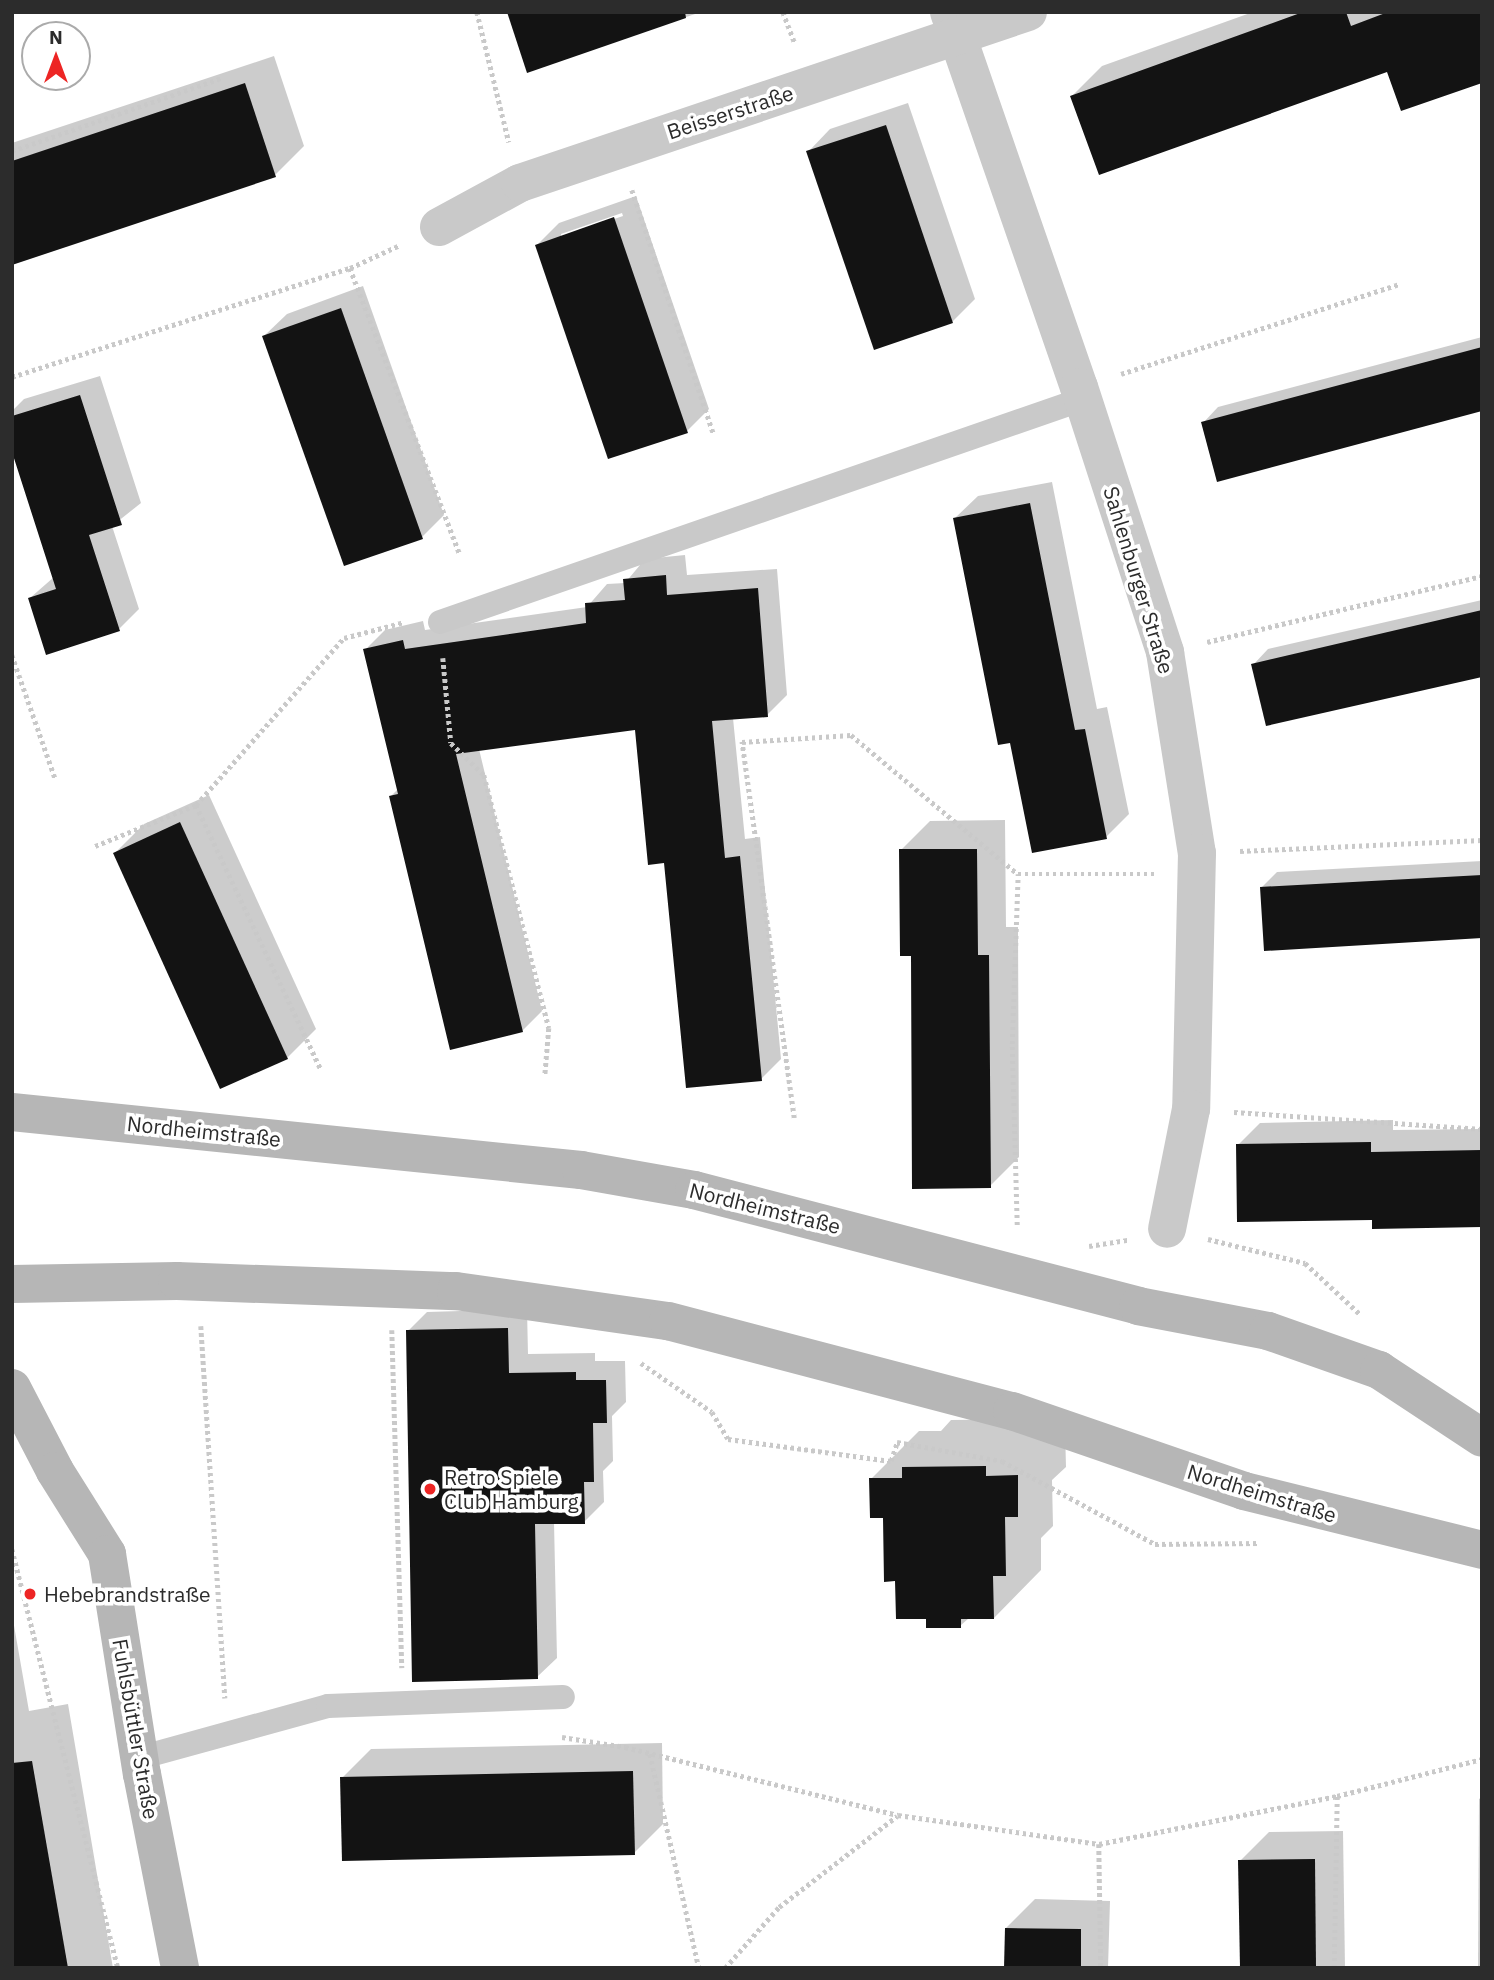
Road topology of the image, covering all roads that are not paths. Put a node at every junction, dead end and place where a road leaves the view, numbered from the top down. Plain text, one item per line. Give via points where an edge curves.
1 (1028, 12) edge
2 (953, 24) edge
3 (439, 227) road end
4 (1081, 393) junction
5 (440, 622) road end
6 (12, 1112) edge
7 (1167, 1228) dead end
8 (12, 1284) edge
9 (12, 1388) edge
10 (1482, 1438) edge
11 (1482, 1550) edge
12 (563, 1697) dead end
13 (139, 1758) junction
14 (180, 1968) edge

1 - 2 street, Beisserstraße
2 - 3 street, Beisserstraße via 520,183
2 - 4 street, Sahlenburger Straße
4 - 5 lane
4 - 7 street, Sahlenburger Straße via 1165,652 1197,864 1191,1110
6 - 10 main road, Nordheimstraße via 581,1170 694,1190 1138,1306 1268,1331 1379,1370
8 - 11 main road, Nordheimstraße via 177,1282 456,1291 668,1321 1012,1411 1244,1491
9 - 13 main road, Fuhlsbüttler Straße via 55,1471 107,1554
12 - 13 lane via 328,1706
13 - 14 main road, Fuhlsbüttler Straße

